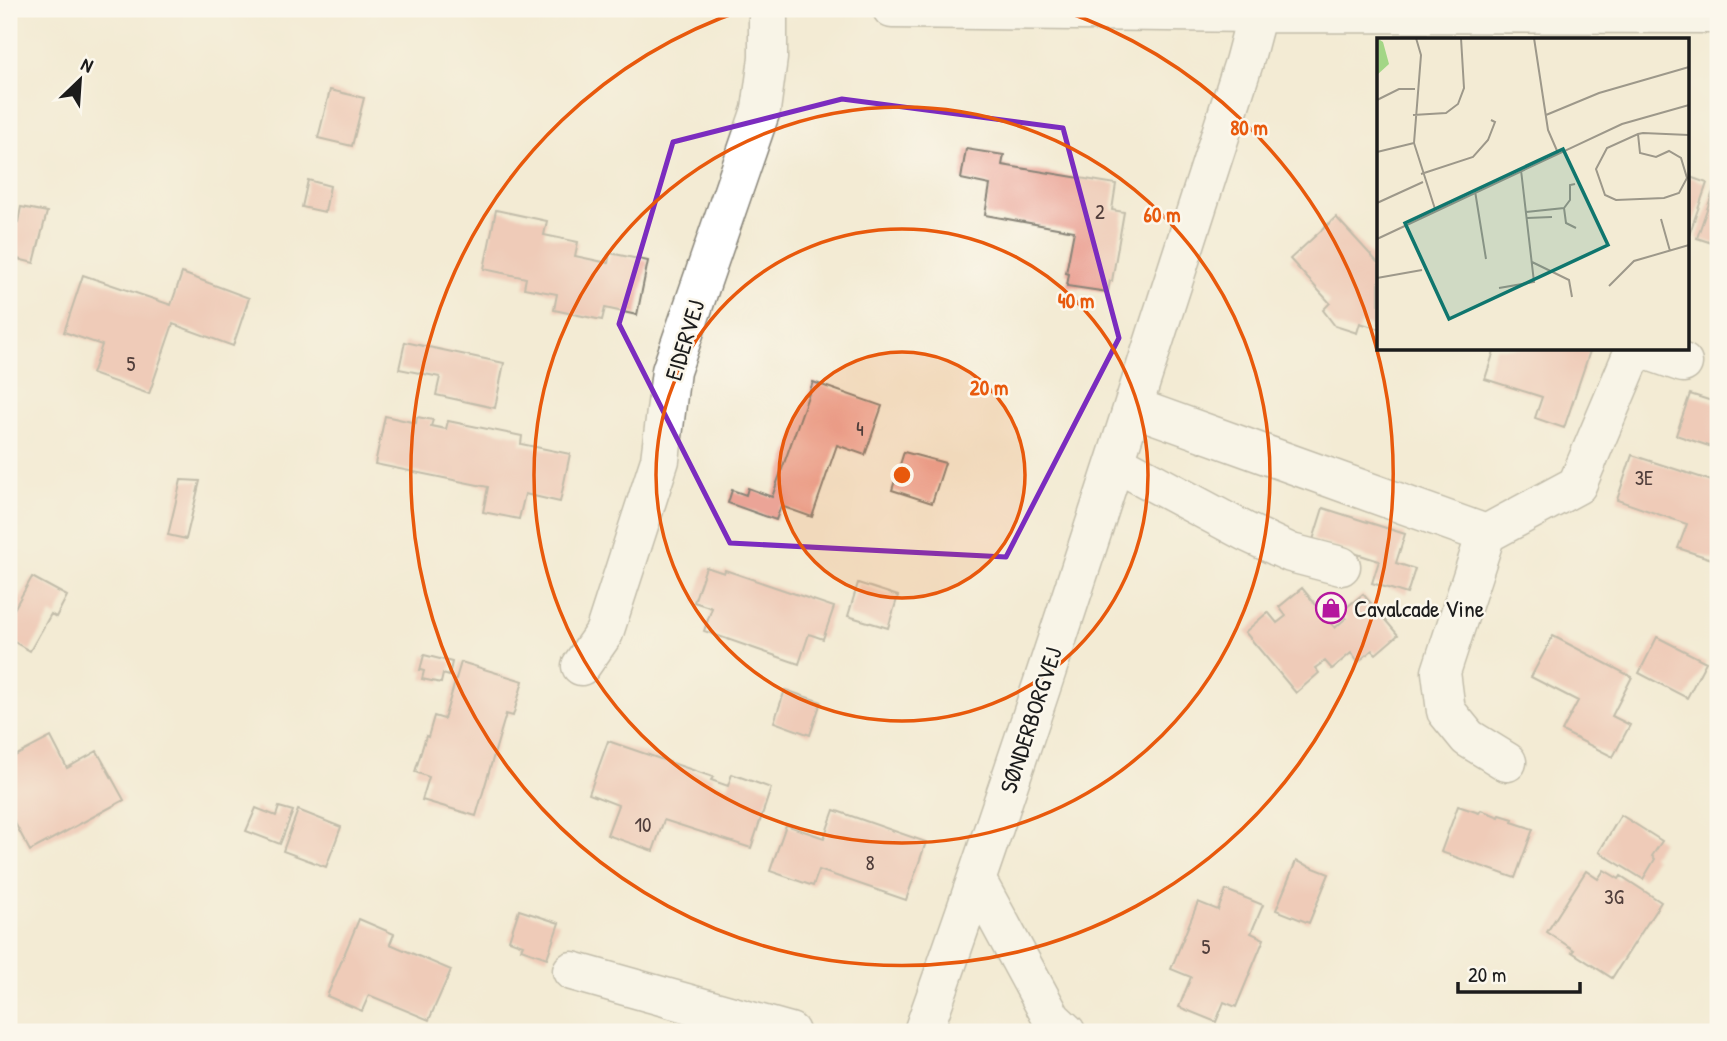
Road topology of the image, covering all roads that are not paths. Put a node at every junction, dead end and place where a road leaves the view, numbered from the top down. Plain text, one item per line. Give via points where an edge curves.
1 (768, 9) edge
2 (892, 9) edge
3 (1658, 11) edge
4 (1257, 13) junction
5 (1718, 14) edge
6 (1636, 350) edge
7 (1643, 350) edge
8 (1683, 363) dead end
9 (1133, 407) junction
10 (1115, 462) junction
11 (1486, 534) junction
12 (1341, 566) dead end
13 (581, 666) dead end
14 (1507, 762) dead end
15 (977, 881) junction
16 (572, 971) dead end
17 (790, 1032) edge
18 (923, 1032) edge
19 (1066, 1032) edge

1 - 13 street, EIDERVEJ via 761,110 671,371 656,473 604,632
2 - 4 street
3 - 4 street
3 - 5 street
4 - 9 street, SØNDERBORGVEJ
6 - 11 street via 1577,485
7 - 8 street
9 - 10 street, SØNDERBORGVEJ
9 - 11 street
10 - 12 street via 1246,533 1291,553
10 - 15 street, SØNDERBORGVEJ
11 - 14 street via 1441,672 1446,711 1468,738
15 - 18 street, SØNDERBORGVEJ
15 - 19 street via 1052,1019
16 - 17 street

